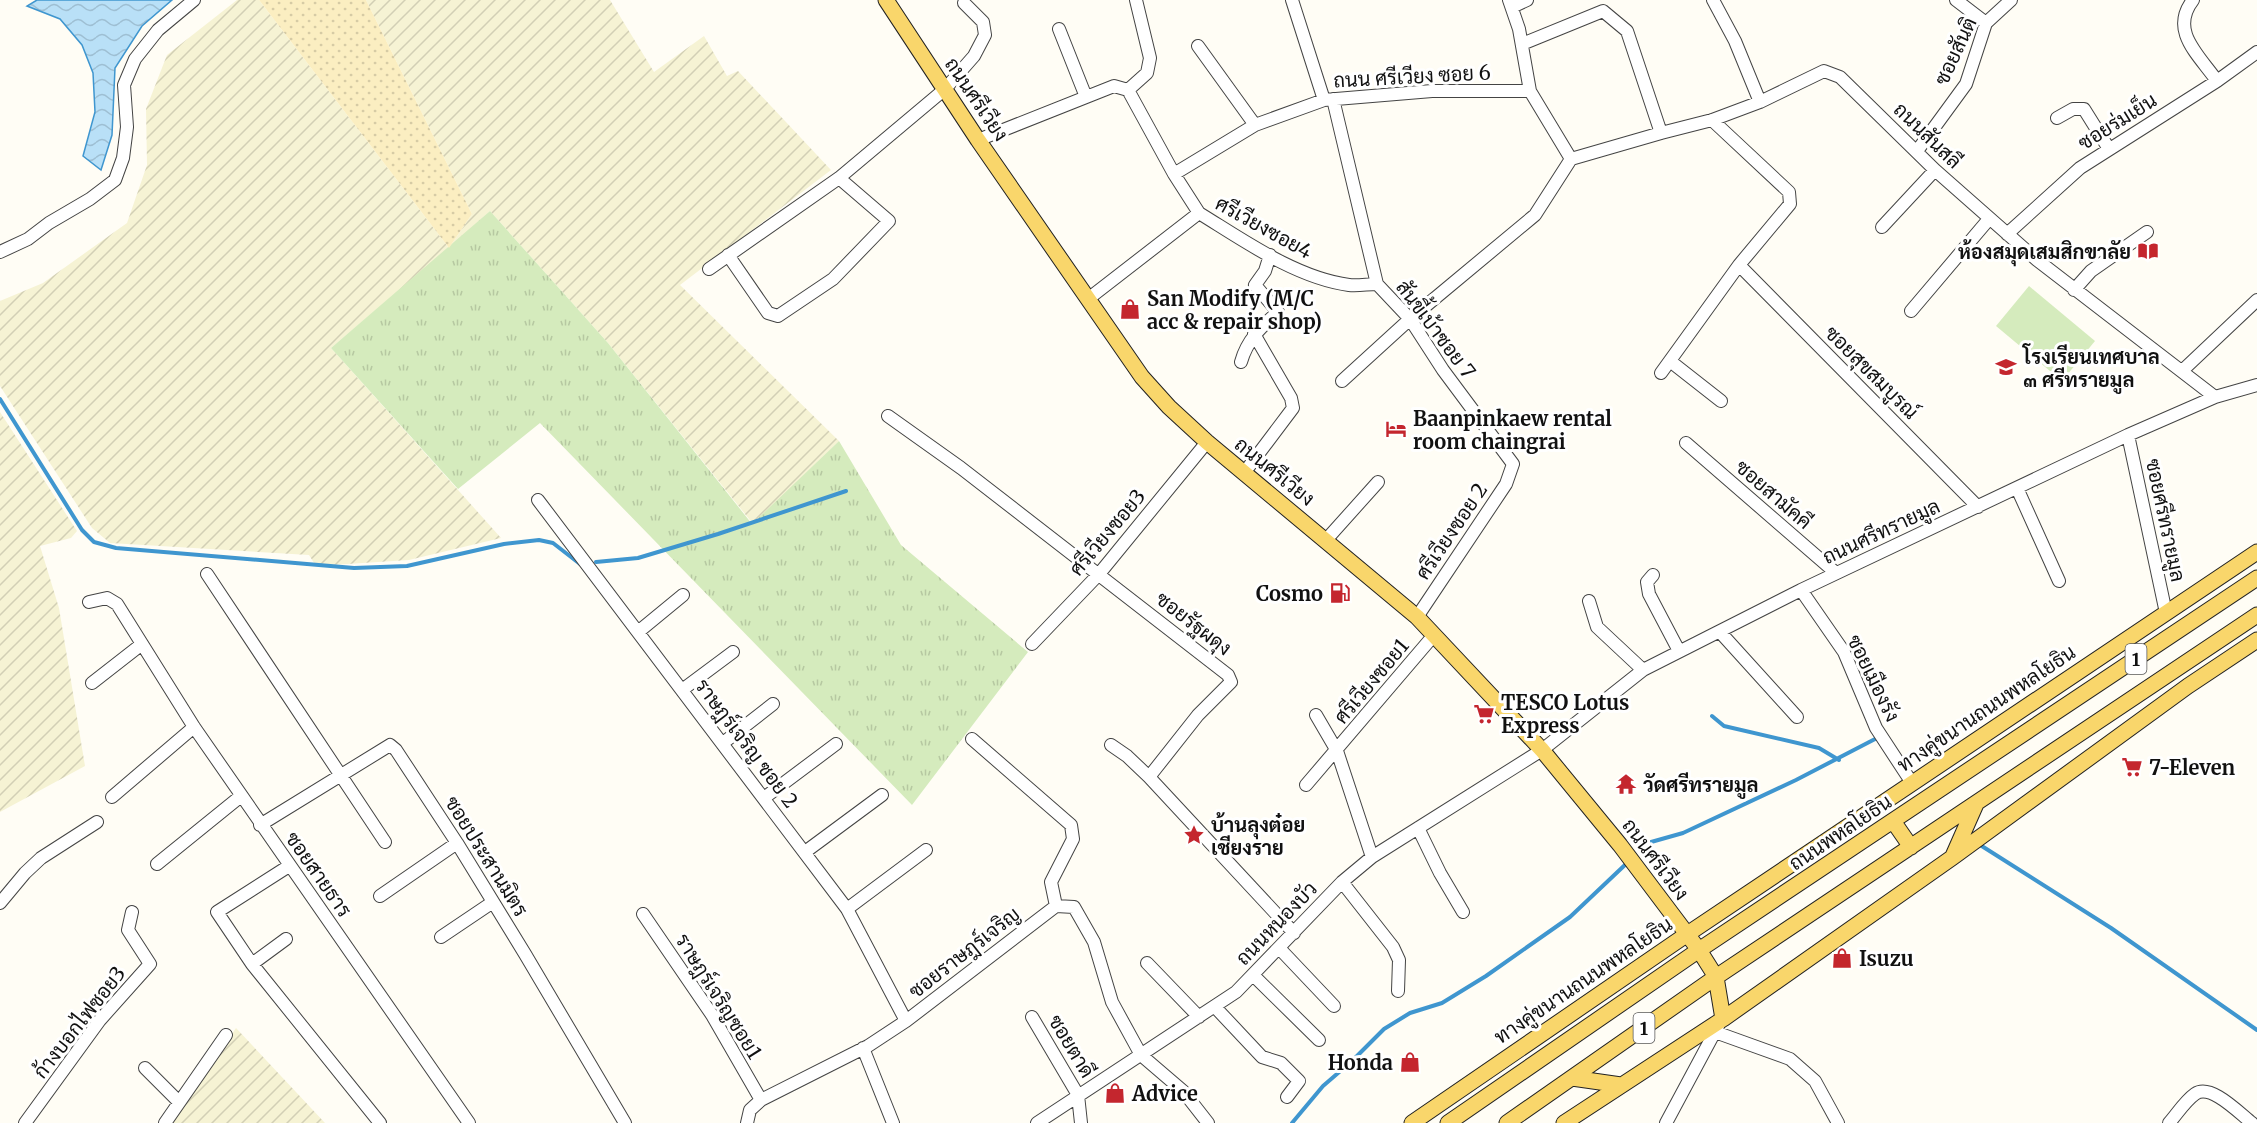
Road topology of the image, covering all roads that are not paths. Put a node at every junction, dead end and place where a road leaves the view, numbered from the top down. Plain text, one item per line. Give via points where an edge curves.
1 (194, 0) edge
2 (886, 0) edge
3 (1136, 0) edge
4 (1292, 0) edge
5 (1527, 0) edge
6 (1713, 0) edge
7 (1956, 0) edge
8 (2011, 0) edge
9 (2193, 0) edge
10 (964, 3) dead end
11 (1510, 3) edge
12 (1986, 23) junction
13 (1059, 29) dead end
14 (1522, 44) junction
15 (1198, 46) dead end
16 (2257, 52) edge
17 (2217, 81) junction
18 (945, 89) junction
19 (1128, 90) junction
20 (1530, 91) junction
21 (1086, 97) junction
22 (1329, 100) junction
23 (1760, 102) junction
24 (2056, 118) dead end
25 (1712, 120) junction
26 (1255, 125) junction
27 (1661, 133) junction
28 (978, 140) junction
29 (2109, 149) junction
30 (1917, 151) junction
31 (1571, 159) junction
32 (1935, 170) junction
33 (1174, 174) junction
34 (839, 178) junction
35 (1199, 213) junction
36 (1989, 219) junction
37 (1882, 227) dead end
38 (2147, 232) dead end
39 (2007, 234) junction
40 (0, 252) edge
41 (728, 255) junction
42 (1270, 255) junction
43 (1739, 265) junction
44 (709, 269) dead end
45 (1377, 284) junction
46 (2074, 290) junction
47 (1088, 299) junction
48 (2257, 300) edge
49 (1911, 311) dead end
50 (1410, 319) junction
51 (1254, 334) junction
52 (1670, 361) junction
53 (1241, 362) dead end
54 (2183, 370) junction
55 (1661, 373) dead end
56 (1342, 381) dead end
57 (2257, 385) edge
58 (2216, 397) junction
59 (1721, 400) dead end
60 (888, 416) dead end
61 (2128, 435) junction
62 (1207, 442) junction
63 (1686, 443) dead end
64 (1513, 465) joint
65 (1244, 473) junction
66 (1378, 482) dead end
67 (2017, 488) junction
68 (538, 500) dead end
69 (1978, 507) junction
70 (1326, 540) junction
71 (2257, 552) edge
72 (1836, 573) junction
73 (207, 574) dead end
74 (1099, 574) junction
75 (1653, 575) dead end
76 (2257, 578) edge
77 (2059, 581) dead end
78 (1801, 590) junction
79 (683, 595) dead end
80 (1589, 601) dead end
81 (89, 602) dead end
82 (2166, 613) junction
83 (2257, 615) edge
84 (1417, 618) junction
85 (638, 632) junction
86 (1720, 632) junction
87 (1434, 635) junction
88 (2257, 640) edge
89 (142, 644) junction
90 (1032, 644) dead end
91 (1679, 651) junction
92 (732, 652) dead end
93 (1643, 670) junction
94 (2202, 677) junction
95 (92, 683) dead end
96 (2151, 686) junction
97 (682, 690) junction
98 (2038, 699) junction
99 (773, 704) dead end
100 (1316, 715) dead end
101 (1797, 717) dead end
102 (194, 727) junction
103 (972, 739) dead end
104 (2015, 741) junction
105 (723, 743) junction
106 (836, 744) dead end
107 (1111, 746) dead end
108 (1542, 750) junction
109 (1337, 752) junction
110 (340, 775) junction
111 (1149, 777) junction
112 (1912, 783) junction
113 (1306, 785) dead end
114 (882, 795) dead end
115 (241, 796) junction
116 (112, 797) dead end
117 (764, 798) junction
118 (1976, 804) junction
119 (1893, 821) junction
120 (98, 822) dead end
121 (260, 825) junction
122 (1418, 828) junction
123 (385, 842) dead end
124 (458, 843) junction
125 (1911, 848) junction
126 (926, 850) dead end
127 (805, 852) junction
128 (1372, 857) junction
129 (1953, 857) junction
130 (157, 864) dead end
131 (289, 866) junction
132 (1342, 882) junction
133 (380, 896) dead end
134 (492, 902) junction
135 (0, 903) edge
136 (1056, 906) junction
137 (847, 909) junction
138 (132, 912) dead end
139 (1463, 912) dead end
140 (643, 914) dead end
141 (1294, 933) junction
142 (1686, 935) junction
143 (441, 937) dead end
144 (286, 939) dead end
145 (1279, 948) junction
146 (1699, 950) junction
147 (1147, 963) dead end
148 (252, 964) junction
149 (1253, 975) junction
150 (1716, 977) junction
151 (1398, 991) dead end
152 (1215, 1006) junction
153 (1334, 1006) dead end
154 (1032, 1017) dead end
155 (1198, 1017) junction
156 (906, 1021) junction
157 (1719, 1025) junction
158 (226, 1035) dead end
159 (1320, 1040) dead end
160 (863, 1048) junction
161 (1549, 1053) junction
162 (1141, 1055) junction
163 (1496, 1065) junction
164 (145, 1068) dead end
165 (1572, 1078) junction
166 (1621, 1085) junction
167 (1078, 1095) junction
168 (1287, 1097) dead end
169 (761, 1100) junction
170 (179, 1102) junction
171 (26, 1123) edge
172 (165, 1123) edge
173 (380, 1123) edge
174 (469, 1123) edge
175 (625, 1123) edge
176 (747, 1123) edge
177 (893, 1123) edge
178 (1037, 1123) edge
179 (1081, 1123) edge
180 (1208, 1123) edge
181 (1412, 1123) edge
182 (1448, 1123) edge
183 (1507, 1123) edge
184 (1564, 1123) edge
185 (1666, 1123) edge
186 (1838, 1123) edge
187 (2169, 1123) edge
188 (2252, 1123) edge

1 - 40 street via 158,30 135,59 124,85 127,127 115,180 28,239
2 - 18 main road, ถนนศรีเวียง
3 - 19 street via 1150,58 1147,73
4 - 22 street, สันขี้เบ้าซอย 7
5 - 11 street
6 - 23 street
7 - 12 street
8 - 12 street, ซอยสันติ
9 - 17 street via 2183,17 2183,29
10 - 18 street via 984,22 985,35 974,56
11 - 14 street
12 - 30 street, ซอยสันติ via 1966,84
13 - 21 street
14 - 20 street
14 - 27 street via 1603,11 1627,31
15 - 26 street
16 - 17 street, ซอยร่มเย็น
17 - 29 street, ซอยร่มเย็น
18 - 28 main road, ถนนศรีเวียง
18 - 34 street
19 - 21 street via 1114,86
19 - 33 street
20 - 22 street, ถนน ศรีเวียง ซอย 6 via 1432,91
20 - 31 street
21 - 28 street
22 - 26 street, ถนน ศรีเวียง ซอย 6
22 - 45 street, สันขี้เบ้าซอย 7
23 - 25 street, ถนนสันสลี
23 - 30 street, ถนนสันสลี via 1824,71 1840,77
24 - 29 street via 2073,109 2084,109
25 - 27 street, ถนนสันสลี
25 - 43 street via 1789,192 1790,204
26 - 33 street, ถนน ศรีเวียง ซอย 6
27 - 31 street, ถนนสันสลี
28 - 47 main road, ถนนศรีเวียง
29 - 39 street, ซอยร่มเย็น via 2080,168
30 - 32 street, ถนนสันสลี
31 - 50 street via 1535,215
32 - 36 street, ถนนสันสลี
32 - 37 street
33 - 35 street
34 - 41 street
34 - 41 street via 889,221 833,279 778,316 768,313
35 - 42 street, ศรีเวียงซอย4
35 - 47 street, ศรีเวียงซอย4
36 - 39 street, ถนนสันสลี
36 - 49 street
38 - 46 street via 2091,271
39 - 46 street, ถนนสันสลี
41 - 44 street
42 - 45 street, ศรีเวียงซอย4 via 1304,273 1350,285
42 - 51 street via 1255,285 1278,312
43 - 52 street
43 - 69 street, ซอยสุขสมบูรณ์
45 - 50 street, สันขี้เบ้าซอย 7
46 - 54 street, ถนนสันสลี
47 - 62 main road, ถนนศรีเวียง via 1142,376
48 - 54 street
50 - 56 street
50 - 64 street, สันขี้เบ้าซอย 7
51 - 53 street
51 - 65 street via 1293,408
52 - 55 street
52 - 59 street
54 - 58 street, ถนนสันสลี
57 - 58 street, ถนนศรีทรายมูล
58 - 61 street, ถนนศรีทรายมูล
60 - 74 street, ซอยรัฐผดุง
61 - 67 street, ถนนศรีทรายมูล
61 - 82 street, ซอยศรีทรายมูล
62 - 65 main road, ถนนศรีเวียง
62 - 74 street, ศรีเวียงซอย3
63 - 72 street, ซอยสามัคคี
64 - 84 street, ศรีเวียงซอย 2 via 1506,484
65 - 70 main road, ถนนศรีเวียง
66 - 70 street
67 - 69 street, ถนนศรีทรายมูล
67 - 77 street
68 - 85 street, ราษฎร์เจริญ ซอย 2
69 - 72 street, ถนนศรีทรายมูล
70 - 84 main road, ถนนศรีเวียง
71 - 82 main road, ทางคู่ขนานถนนพหลโยธิน / 1
72 - 78 street, ถนนศรีทรายมูล
73 - 110 street
74 - 90 street, ศรีเวียงซอย3
74 - 111 street, ซอยรัฐผดุง via 1228,675 1231,682 1198,715
75 - 91 street via 1647,582 1648,594
76 - 104 main road, ถนนพหลโยธิน / 1
78 - 86 street, ถนนศรีทรายมูล
78 - 112 street, ซอยเมืองรัง via 1844,652 1876,728
79 - 85 street
80 - 93 street via 1597,627
81 - 89 street, ซอยสายธาร via 107,598 117,604
82 - 98 main road, ทางคู่ขนานถนนพหลโยธิน / 1
83 - 96 main road, 1
84 - 87 main road, ถนนศรีเวียง
85 - 97 street, ราษฎร์เจริญ ซอย 2
86 - 91 street, ถนนศรีทรายมูล
86 - 101 street
87 - 108 main road, ถนนศรีเวียง
87 - 109 street, ศรีเวียงซอย1
88 - 94 main road, 1
89 - 95 street
89 - 102 street, ซอยสายธาร
91 - 93 street, ถนนศรีทรายมูล
92 - 97 street
93 - 108 street, ถนนศรีทรายมูล
94 - 96 main road
94 - 129 main road, 1
96 - 118 main road, 1
97 - 105 street, ราษฎร์เจริญ ซอย 2
98 - 104 main road
98 - 112 main road, ทางคู่ขนานถนนพหลโยธิน / 1
99 - 105 street
100 - 109 street
102 - 115 street, ซอยสายธาร
102 - 116 street
103 - 136 street via 1071,825 1073,839 1051,882
104 - 119 main road, ถนนพหลโยธิน / 1
105 - 117 street, ราษฎร์เจริญ ซอย 2
106 - 117 street
107 - 111 street
108 - 122 street, ถนนหนองบัว
108 - 142 main road, ถนนศรีเวียง via 1620,845
109 - 113 street, ศรีเวียงซอย1
109 - 128 street
110 - 121 street, ซอยประสานมิตร
110 - 123 street
110 - 124 street, ซอยประสานมิตร via 390,745
111 - 141 street
112 - 142 main road, ทางคู่ขนานถนนพหลโยธิน / 1
114 - 127 street
115 - 121 street, ซอยสายธาร
115 - 130 street
117 - 127 street, ราษฎร์เจริญ ซอย 2
118 - 125 main road, 1
118 - 129 main road
119 - 125 main road
119 - 146 main road, ถนนพหลโยธิน / 1
120 - 135 street via 41,858
121 - 131 street, ซอยสายธาร
122 - 128 street, ถนนหนองบัว
122 - 139 street
124 - 133 street
124 - 134 street, ซอยประสานมิตร
125 - 150 main road, 1
126 - 137 street
127 - 137 street, ราษฎร์เจริญ ซอย 2
128 - 132 street, ถนนหนองบัว
129 - 157 main road, 1
131 - 148 street via 217,912
131 - 174 street, ซอยสายธาร
132 - 141 street, ถนนหนองบัว
132 - 151 street via 1393,947 1399,960
134 - 143 street
134 - 175 street, ซอยประสานมิตร
136 - 156 street, ซอยราษฎร์เจริญ
136 - 162 street via 1074,908 1094,942 1112,1002
137 - 156 street, ราษฎร์เจริญ ซอย 2
138 - 171 street, ก้างบอกไฟซอย3 via 128,930 150,964 100,1020
140 - 169 street, ราษฎร์เจริญซอย1 via 712,1015
141 - 145 street, ถนนหนองบัว
142 - 146 main road, ถนนศรีเวียง
142 - 163 main road, ทางคู่ขนานถนนพหลโยธิน / 1
144 - 148 street
145 - 149 street, ถนนหนองบัว
145 - 153 street
146 - 150 main road, ถนนศรีเวียง
146 - 161 main road, ถนนพหลโยธิน / 1
147 - 155 street
148 - 173 street
149 - 152 street, ถนนหนองบัว
149 - 159 street
150 - 157 main road
150 - 165 main road, 1
152 - 155 street, ถนนหนองบัว
152 - 168 street via 1262,1057 1281,1063 1299,1081
154 - 167 street, ซอยตาดี
155 - 162 street, ถนนหนองบัว
156 - 160 street, ซอยราษฎร์เจริญ
157 - 166 main road, 1
157 - 185 street
157 - 186 street via 1790,1059 1815,1081
158 - 170 street
160 - 169 street, ซอยราษฎร์เจริญ
160 - 177 street
161 - 163 main road
161 - 182 main road, ถนนพหลโยธิน / 1
162 - 167 street, ถนนหนองบัว
162 - 180 street via 1183,1091
163 - 181 main road, ทางคู่ขนานถนนพหลโยธิน / 1
164 - 170 street
165 - 166 main road
165 - 183 main road, 1
166 - 184 main road, 1
167 - 178 street, ถนนหนองบัว
167 - 179 street
169 - 176 street via 750,1110
170 - 172 street
187 - 188 street via 2201,1091 2211,1092

